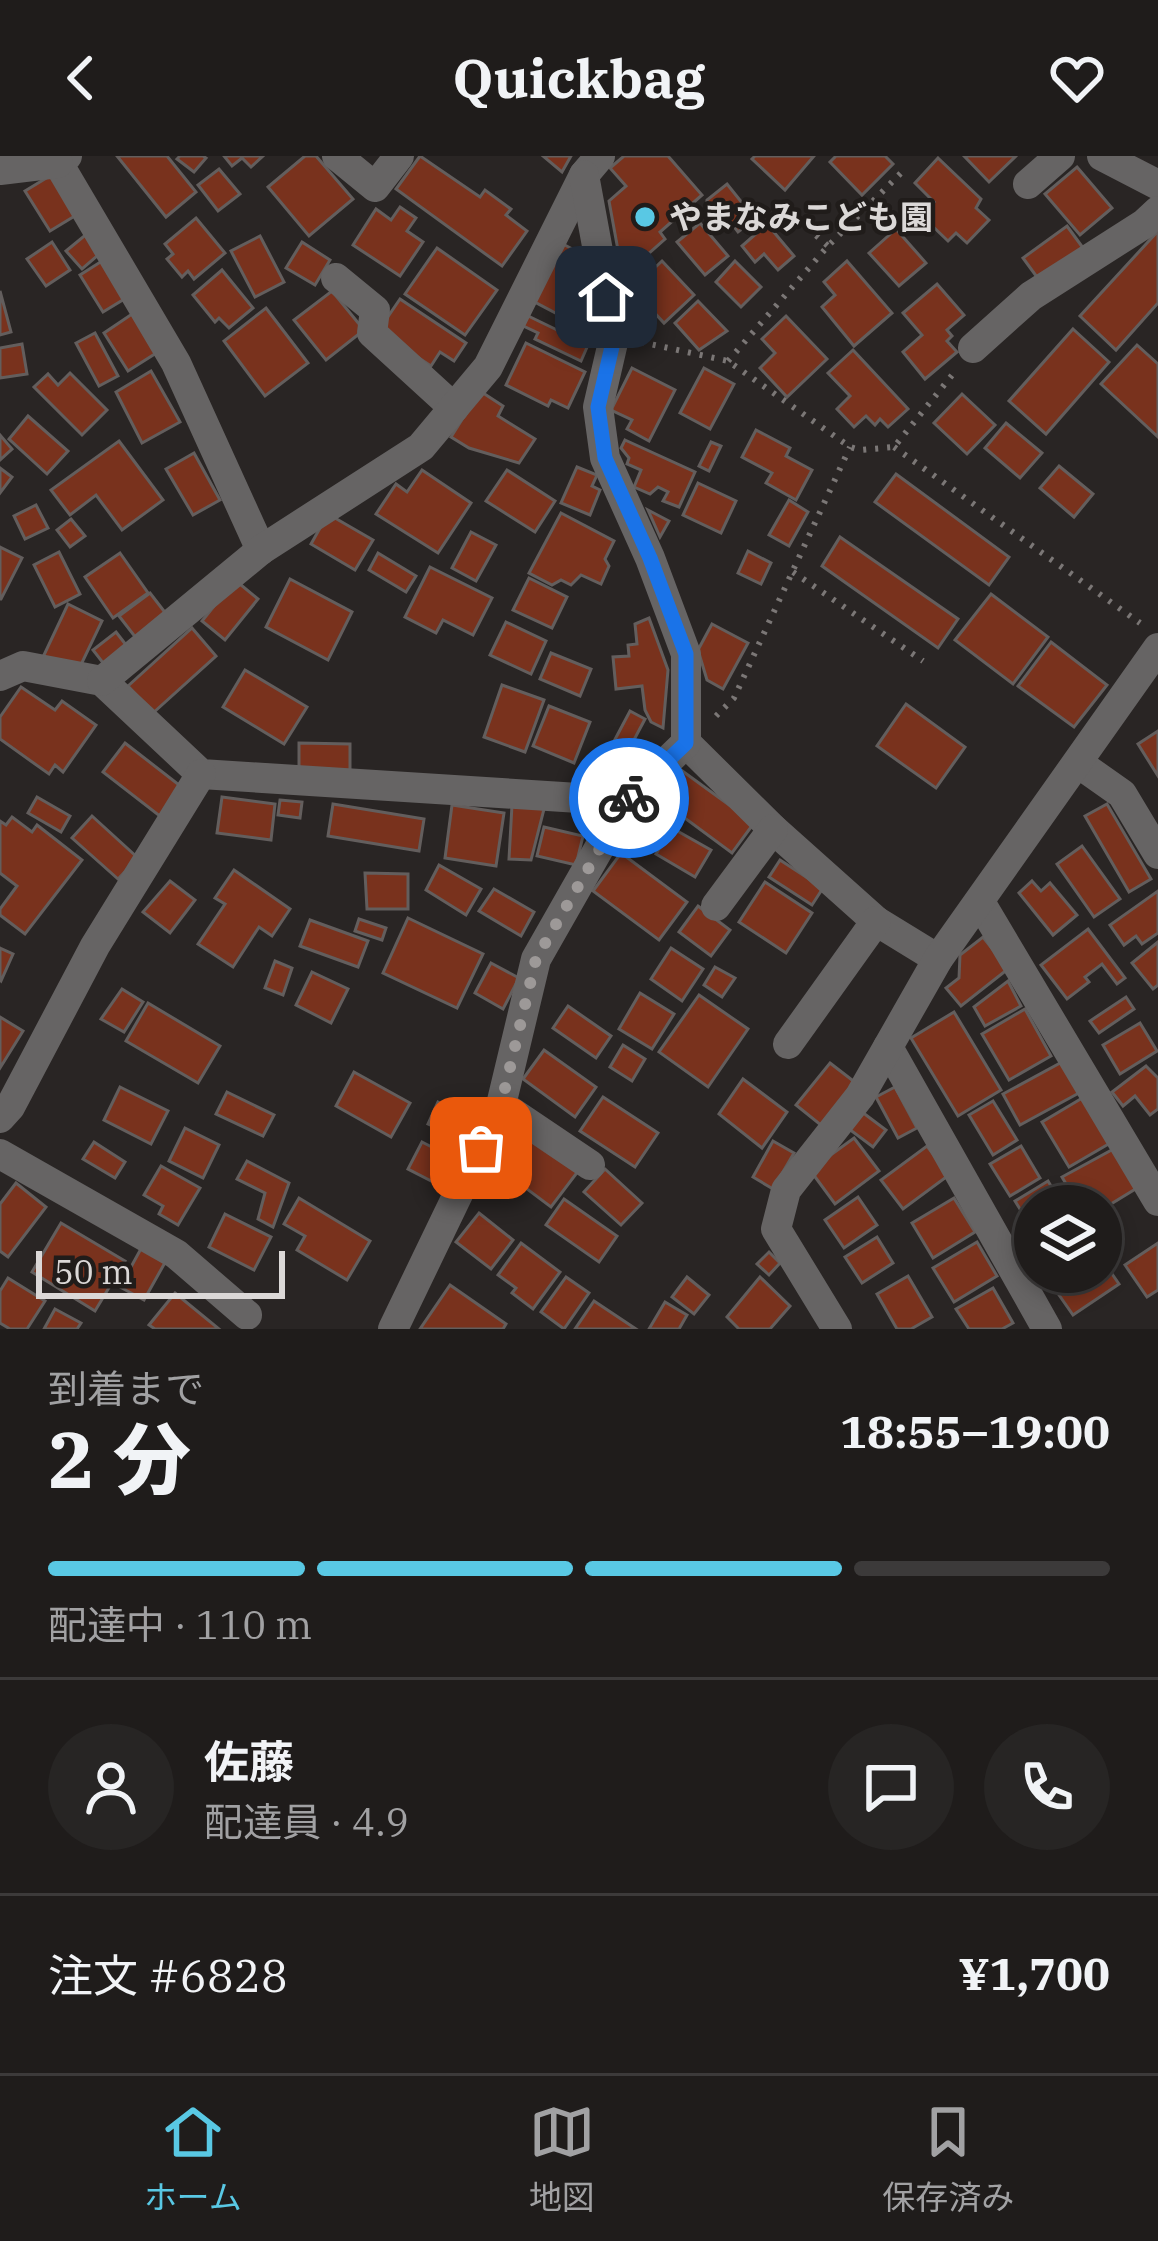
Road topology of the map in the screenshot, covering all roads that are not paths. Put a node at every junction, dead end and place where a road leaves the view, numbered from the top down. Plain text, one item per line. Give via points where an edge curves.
1 (337, 156) edge
2 (399, 156) edge
3 (1060, 156) edge
4 (1102, 156) edge
5 (62, 160) edge
6 (592, 166) edge
7 (0, 170) edge
8 (1028, 184) dead end
9 (1158, 184) edge
10 (1158, 211) edge
11 (336, 278) dead end
12 (973, 348) road end
13 (454, 408) junction
14 (261, 550) junction
15 (1158, 648) edge
16 (0, 676) edge
17 (102, 680) junction
18 (686, 743) junction
19 (1078, 763) junction
20 (201, 774) junction
21 (1158, 790) edge
22 (626, 801) junction
23 (1128, 804) junction
24 (773, 829) junction
25 (1158, 854) edge
26 (980, 902) junction
27 (716, 906) dead end
28 (876, 921) junction
29 (938, 959) junction
30 (788, 1044) dead end
31 (888, 1047) junction
32 (501, 1105) junction
33 (0, 1118) edge
34 (0, 1154) edge
35 (590, 1165) dead end
36 (1158, 1201) edge
37 (248, 1315) dead end
38 (394, 1329) edge
39 (838, 1329) edge
40 (1047, 1329) edge

1 - 2 street via 375,187
3 - 8 street
4 - 9 street
5 - 7 street
5 - 14 street via 176,363
6 - 13 street via 488,367
6 - 18 street via 614,338 598,407 605,458 686,654
10 - 12 street via 1031,296
11 - 13 street via 375,310 372,333
13 - 14 street via 421,447
14 - 17 street
15 - 19 street
16 - 17 street via 22,666
17 - 20 street
18 - 22 street
18 - 24 street
19 - 23 street
19 - 26 street
20 - 22 street
20 - 33 street
21 - 23 street
22 - 32 street via 536,959
23 - 25 street
24 - 27 street
24 - 28 street
26 - 29 street
26 - 36 street
28 - 29 street
28 - 30 street
29 - 31 street
31 - 39 street via 786,1190 776,1229
31 - 40 street
32 - 35 street
32 - 38 street
34 - 37 street via 176,1254

